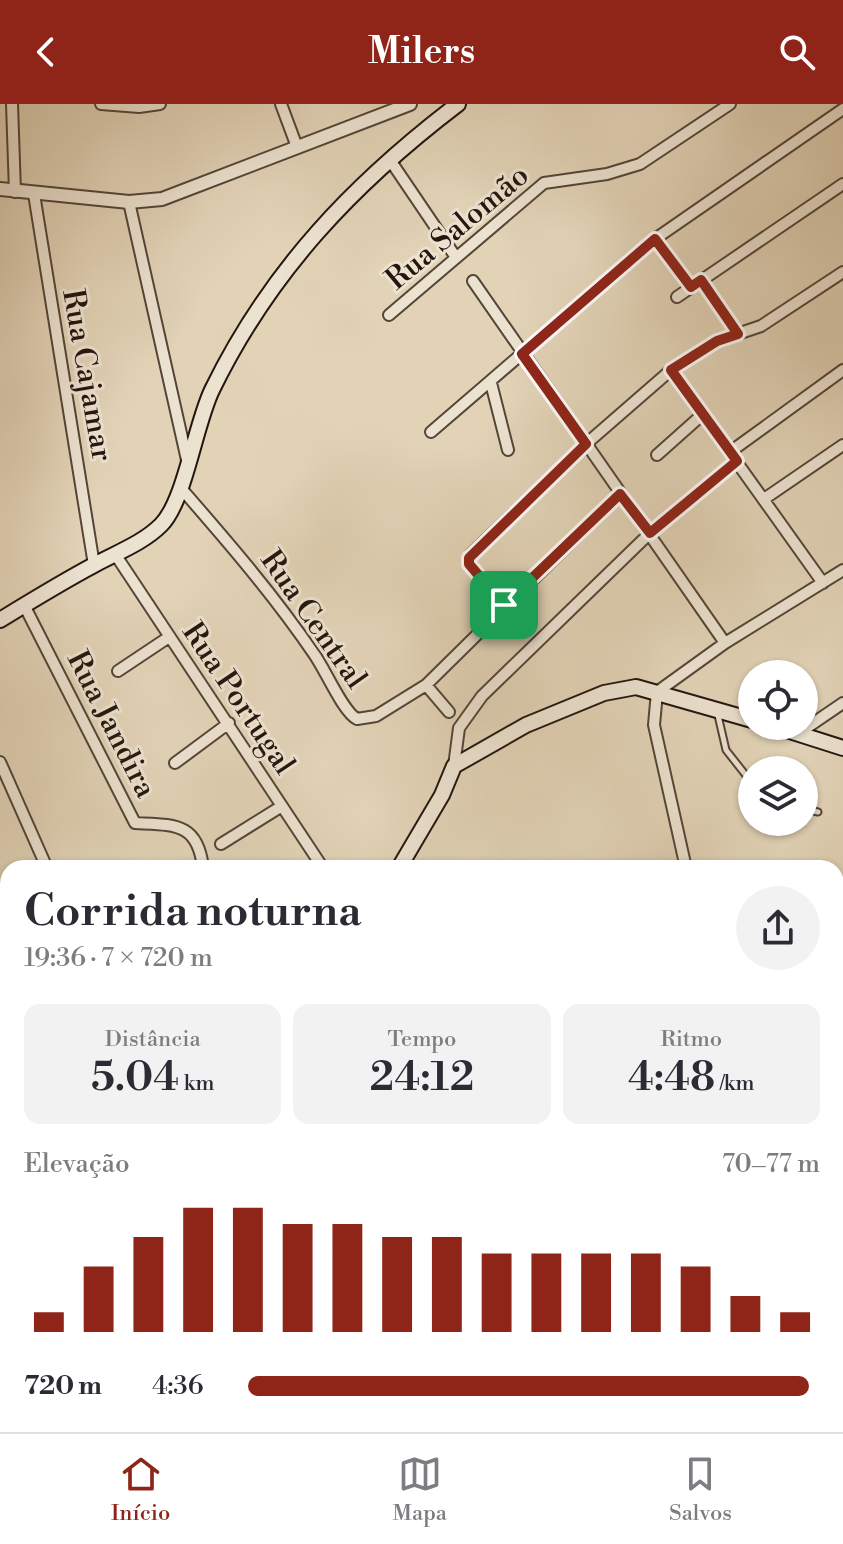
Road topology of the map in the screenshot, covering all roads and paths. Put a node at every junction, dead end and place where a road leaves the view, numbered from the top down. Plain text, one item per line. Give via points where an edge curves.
1 (12, 104) edge
2 (101, 104) edge
3 (160, 104) edge
4 (281, 104) edge
5 (410, 104) edge
6 (730, 104) edge
7 (452, 106) edge
8 (843, 109) edge
9 (297, 147) junction
10 (390, 160) junction
11 (843, 184) edge
12 (0, 189) edge
13 (15, 192) junction
14 (34, 194) junction
15 (129, 202) junction
16 (655, 239) junction
17 (455, 256) junction
18 (843, 272) edge
19 (473, 281) dead end
20 (696, 284) junction
21 (677, 297) dead end
22 (389, 315) dead end
23 (738, 334) junction
24 (522, 354) junction
25 (671, 370) junction
26 (843, 370) edge
27 (491, 383) junction
28 (703, 414) junction
29 (431, 432) dead end
30 (586, 444) junction
31 (843, 445) edge
32 (508, 450) dead end
33 (657, 455) dead end
34 (733, 457) junction
35 (187, 460) junction
36 (180, 487) junction
37 (620, 494) junction
38 (764, 499) junction
39 (650, 533) junction
40 (115, 554) junction
41 (94, 565) junction
42 (843, 570) edge
43 (823, 583) junction
44 (24, 605) junction
45 (504, 605) junction
46 (0, 620) edge
47 (169, 637) junction
48 (725, 643) junction
49 (118, 671) dead end
50 (426, 685) junction
51 (657, 692) junction
52 (843, 703) edge
53 (717, 710) junction
54 (449, 712) dead end
55 (738, 716) edge
56 (818, 720) edge
57 (229, 723) junction
58 (818, 739) edge
59 (843, 748) edge
60 (0, 762) edge
61 (175, 763) dead end
62 (738, 765) edge
63 (454, 766) junction
64 (282, 806) junction
65 (221, 844) dead end
66 (43, 860) edge
67 (202, 860) edge
68 (318, 860) edge
69 (404, 860) edge
70 (684, 860) edge

1 - 13 street
2 - 3 street
4 - 9 street
5 - 9 street
6 - 17 street, Rua Salomão via 640,164 607,174 556,178 539,187
7 - 10 main road
8 - 16 street
9 - 15 street via 162,199
10 - 17 street
10 - 35 main road via 316,230 276,280 211,392
11 - 20 street
12 - 13 street
13 - 14 street
14 - 15 street
14 - 41 street, Rua Cajamar
15 - 35 street
16 - 20 path
16 - 24 street
17 - 22 street, Rua Salomão
18 - 23 street via 761,326
19 - 24 street
20 - 21 street
20 - 23 street
23 - 25 street
24 - 27 street
24 - 30 street
25 - 28 street
25 - 30 street
26 - 34 street
27 - 29 street
27 - 32 street
28 - 33 street
28 - 34 street
30 - 37 street
30 - 45 street via 469,558
31 - 38 street
34 - 38 street
34 - 39 street
35 - 36 main road
36 - 40 main road via 160,527
36 - 50 street, Rua Central via 263,581 353,718 376,716
37 - 39 street
37 - 45 street
38 - 43 street
39 - 48 street
39 - 63 street via 468,712 459,728
40 - 41 main road
40 - 47 street, Rua Portugal
41 - 44 main road
42 - 43 street
43 - 48 street
44 - 46 main road
44 - 67 street, Rua Jandira via 135,823 184,828 194,837
45 - 50 street
47 - 49 street
47 - 57 street, Rua Portugal
48 - 51 street
50 - 54 street
51 - 53 main road
51 - 63 main road via 636,687 604,693 526,725
51 - 70 street via 654,725
52 - 56 street
53 - 55 main road
53 - 62 lane via 726,750
57 - 61 street
57 - 64 street, Rua Portugal
58 - 59 main road
60 - 66 street
63 - 69 main road
64 - 65 street
64 - 68 street, Rua Portugal

